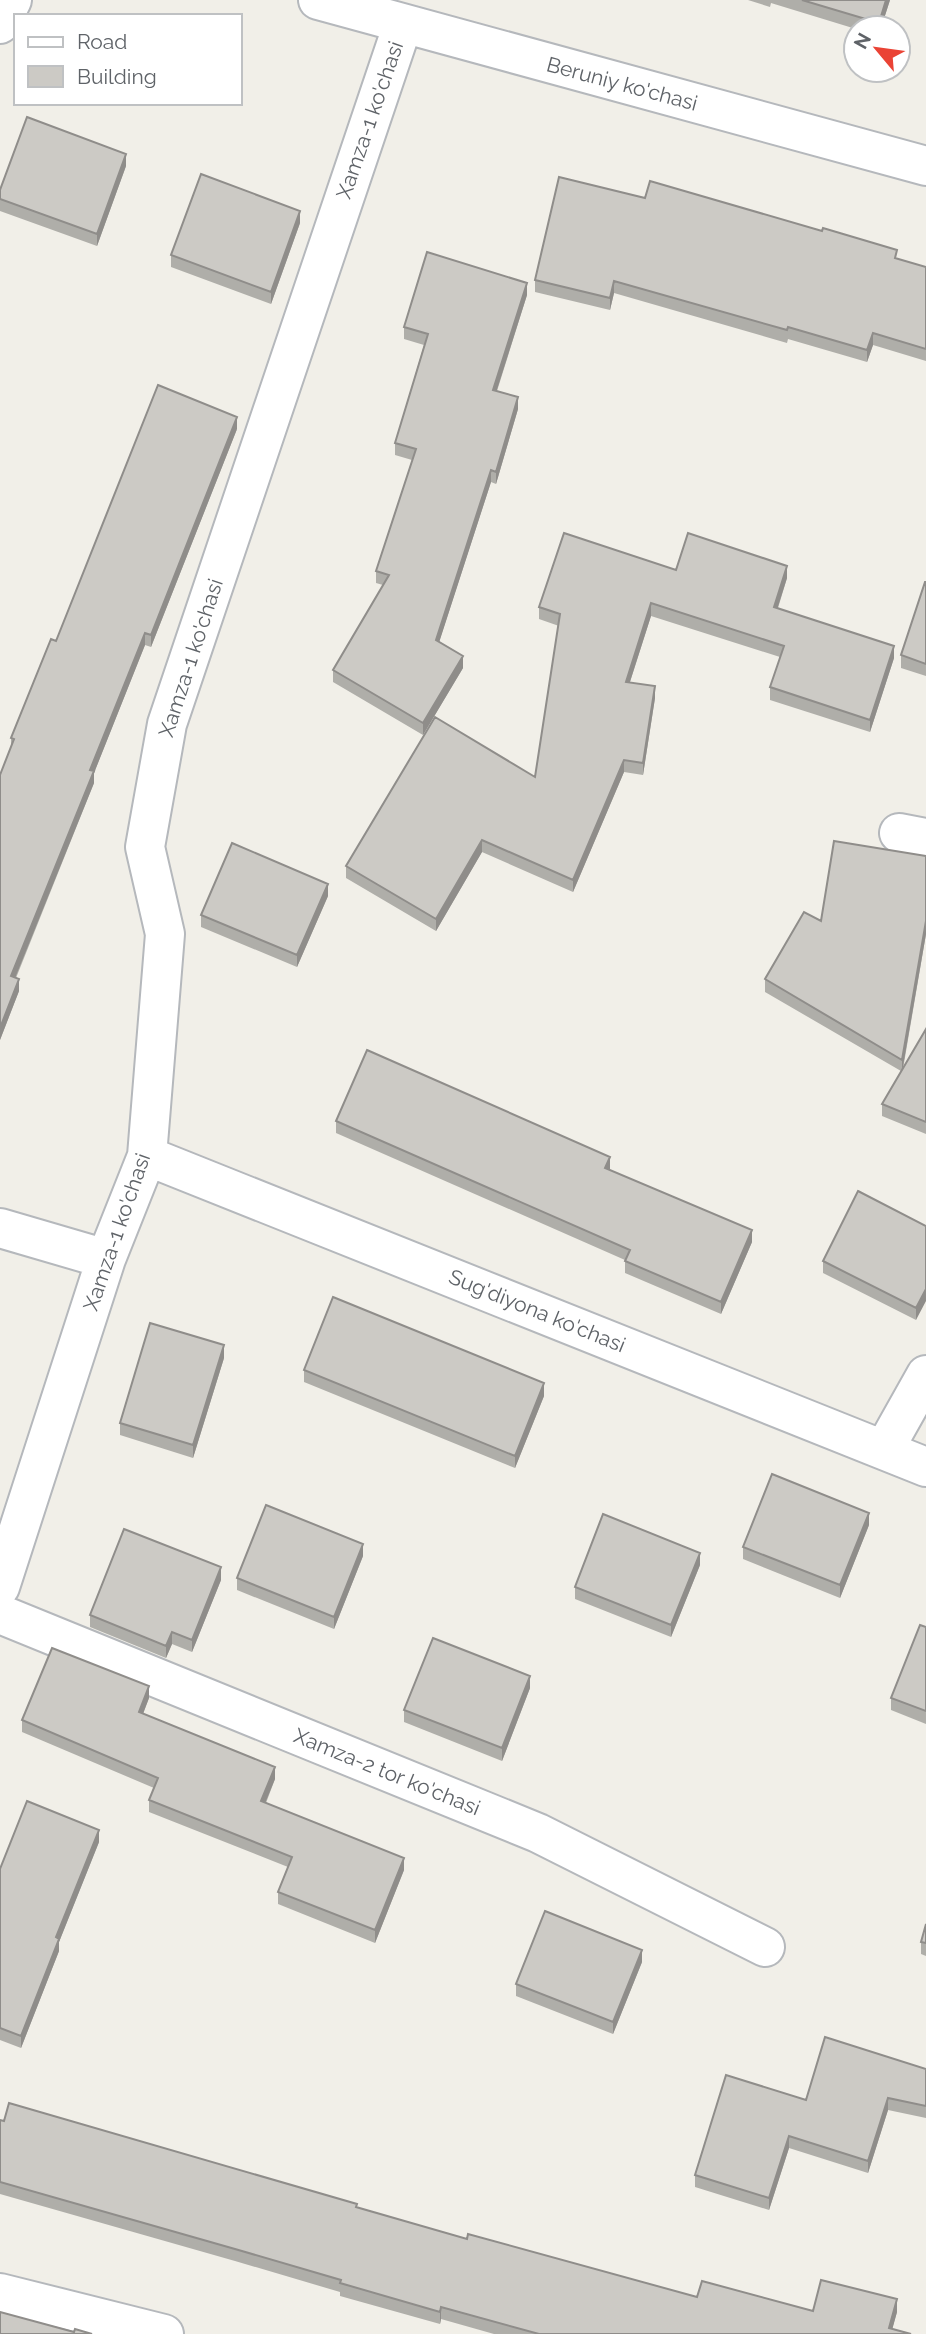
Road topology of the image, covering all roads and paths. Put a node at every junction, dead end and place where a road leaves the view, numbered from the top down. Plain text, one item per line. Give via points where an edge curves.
1 (12, 0) edge
2 (318, 0) edge
3 (0, 24) edge
4 (403, 24) junction
5 (926, 166) edge
6 (147, 1156) junction
7 (0, 1228) edge
8 (106, 1259) junction
9 (926, 1375) edge
10 (885, 1448) junction
11 (926, 1467) edge
12 (0, 1587) edge
13 (0, 1615) edge
14 (765, 1947) dead end
15 (0, 2293) edge
16 (54, 2321) edge
17 (164, 2334) edge

1 - 3 street
2 - 4 street, Beruniy ko'chasi
4 - 5 street, Beruniy ko'chasi
4 - 6 street, Xamza-1 ko'chasi via 167,723 145,847 165,934
6 - 8 street, Xamza-1 ko'chasi
6 - 10 street, Sug'diyona ko'chasi
7 - 8 street
8 - 12 street, Xamza-1 ko'chasi
9 - 10 street
10 - 11 street, Sug'diyona ko'chasi
13 - 14 street, Xamza-2 tor ko'chasi via 538,1833
15 - 16 street
16 - 17 street

